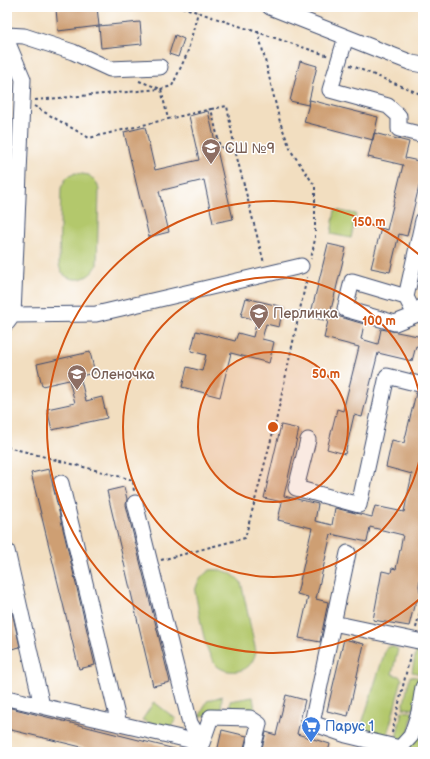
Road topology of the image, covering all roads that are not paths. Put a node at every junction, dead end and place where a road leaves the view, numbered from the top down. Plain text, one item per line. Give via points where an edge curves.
1 (270, 7) edge
2 (7, 35) edge
3 (346, 37) junction
4 (7, 41) edge
5 (423, 65) edge
6 (160, 66) dead end
7 (423, 135) edge
8 (423, 220) edge
9 (306, 268) road end
10 (406, 296) junction
11 (419, 310) edge
12 (10, 319) edge
13 (423, 386) edge
14 (308, 440) dead end
15 (61, 483) dead end
16 (135, 503) road end
17 (7, 551) edge
18 (348, 553) dead end
19 (333, 623) junction
20 (418, 641) edge
21 (423, 687) edge
22 (7, 698) edge
23 (42, 706) junction
24 (421, 712) edge
25 (119, 724) junction
26 (202, 743) junction
27 (252, 752) edge

1 - 3 street
2 - 6 street via 24,36 73,52 110,69
3 - 5 street
3 - 7 street via 330,90 388,106 399,116 399,129
4 - 12 street via 23,79
8 - 10 street
9 - 12 street via 267,274 96,314
10 - 11 street
10 - 11 street via 352,282 345,309 396,323
13 - 14 street via 387,376 359,505 296,488
15 - 25 street
16 - 26 street via 190,723
17 - 23 street
18 - 19 street
19 - 20 street
19 - 24 street via 312,723 346,735 400,748 411,736
21 - 24 street
22 - 23 street
23 - 25 street
25 - 26 street
26 - 27 street via 211,717 250,718 259,724

